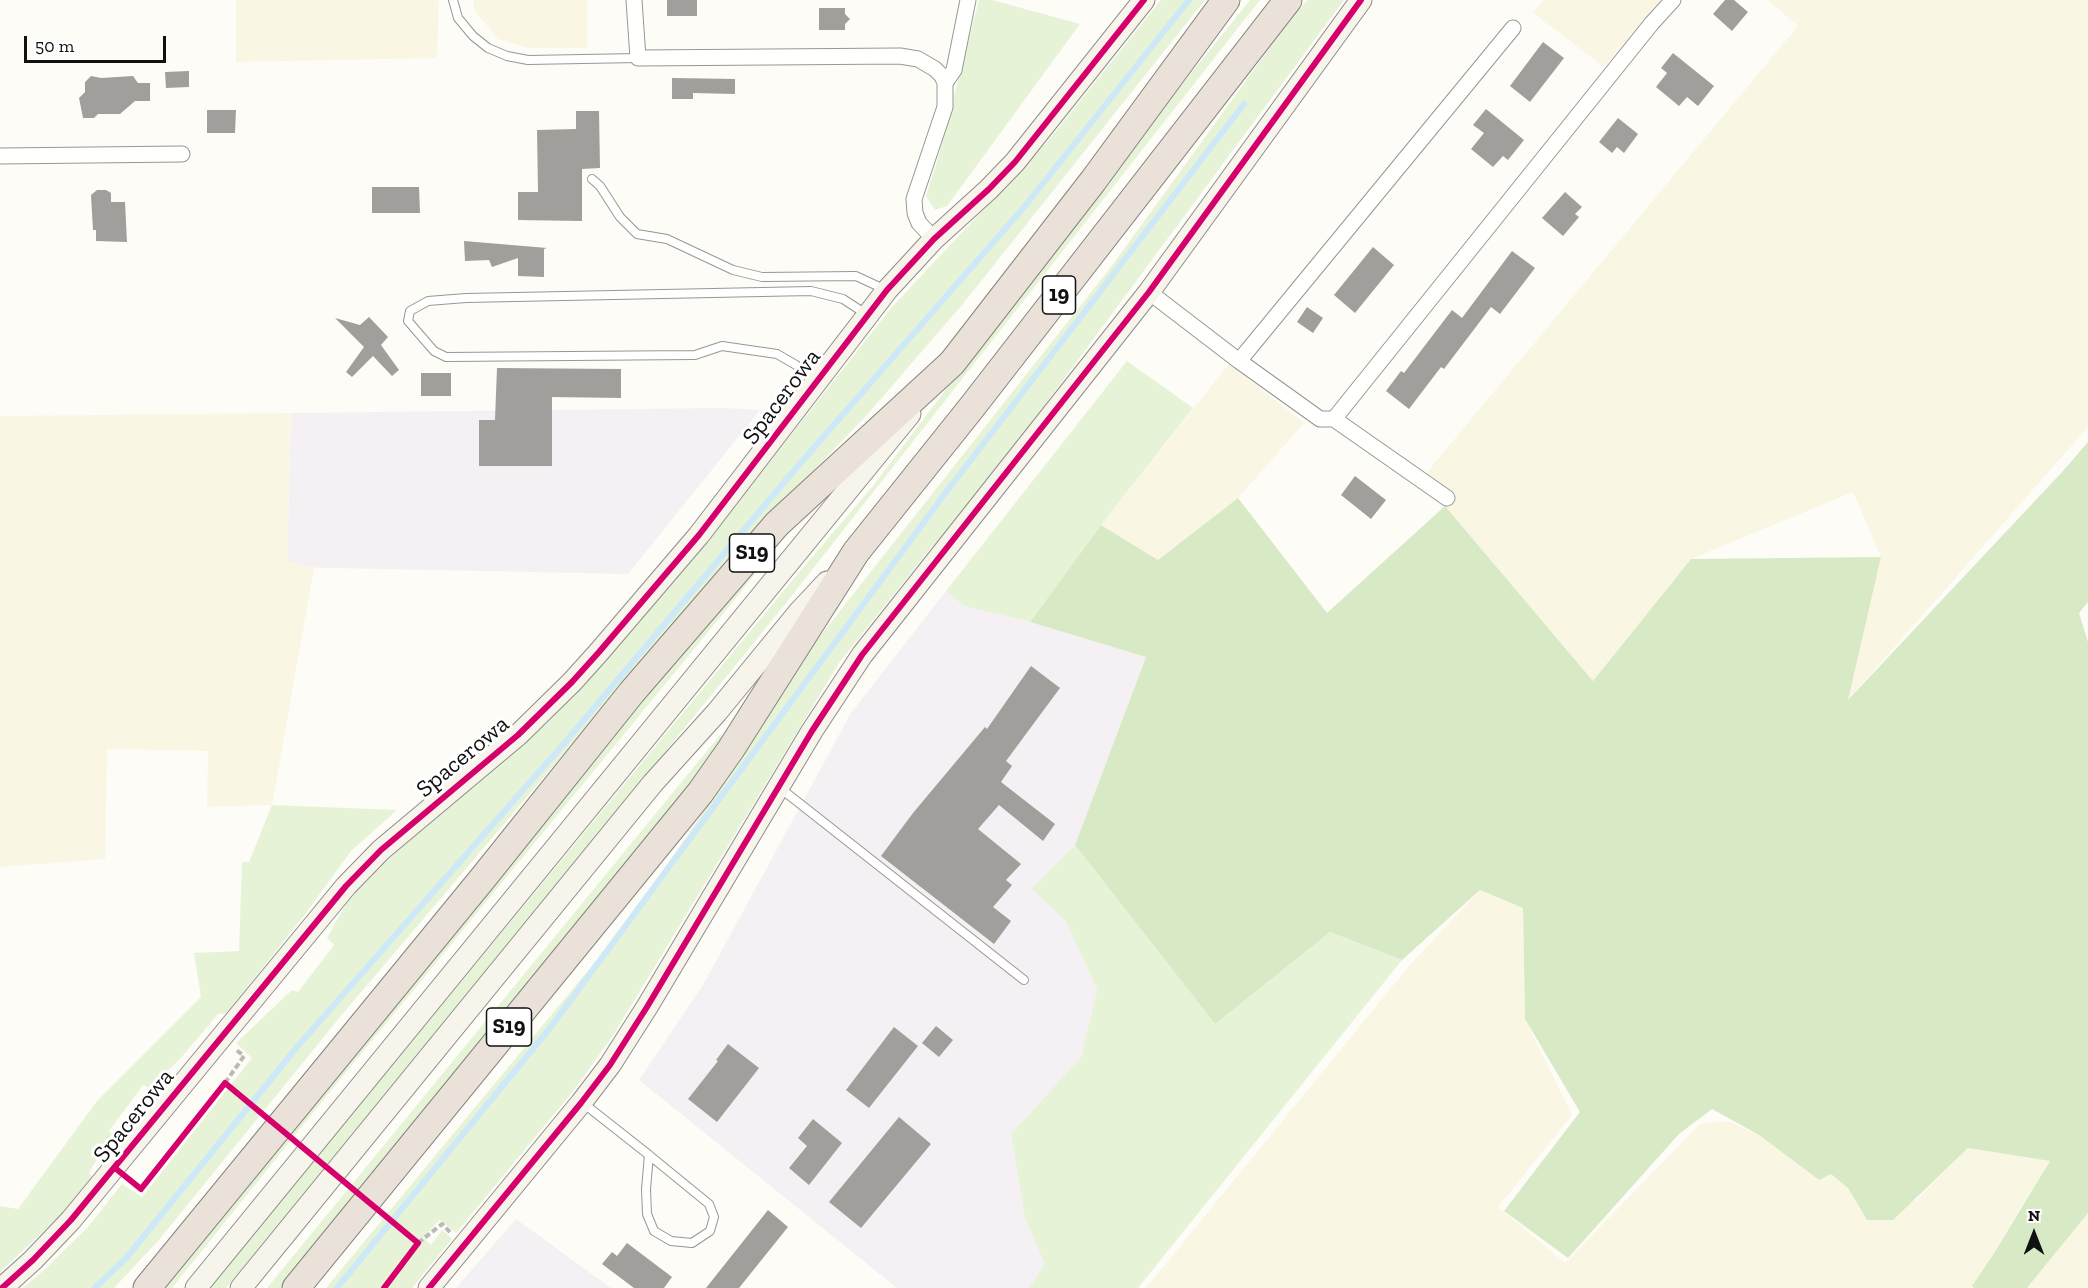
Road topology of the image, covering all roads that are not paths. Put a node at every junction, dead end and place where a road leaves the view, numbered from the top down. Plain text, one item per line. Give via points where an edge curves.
1 (453, 0) edge
2 (634, 0) edge
3 (968, 0) edge
4 (1144, 0) edge
5 (1226, 0) edge
6 (1288, 0) edge
7 (1361, 0) edge
8 (1673, 0) edge
9 (1513, 28) dead end
10 (638, 58) junction
11 (945, 83) junction
12 (182, 153) dead end
13 (0, 156) edge
14 (592, 179) dead end
15 (933, 239) junction
16 (886, 290) junction
17 (1149, 292) junction
18 (867, 315) junction
19 (1239, 361) junction
20 (952, 363) junction
21 (816, 381) junction
22 (1334, 418) junction
23 (1447, 498) dead end
24 (855, 552) junction
25 (779, 787) junction
26 (1024, 980) dead end
27 (581, 1102) junction
28 (649, 1155) junction
29 (184, 1243) junction
30 (2, 1288) edge
31 (135, 1288) edge
32 (147, 1288) edge
33 (196, 1288) edge
34 (241, 1288) edge
35 (296, 1288) edge
36 (429, 1288) edge

1 - 10 lane via 458,18 472,36 507,56 528,60
2 - 10 street
3 - 11 street via 954,70
4 - 15 street, Spacerowa via 1015,162
5 - 20 highway, 19
6 - 24 highway, 19
7 - 17 street
8 - 22 street
9 - 19 street
10 - 11 street via 900,56 918,59 935,69
11 - 15 street via 942,117 914,199 919,223
12 - 13 street
14 - 16 lane via 637,234 667,239 733,270 762,277 855,276
15 - 16 street, Spacerowa
16 - 18 street, Spacerowa
17 - 19 street
17 - 25 street via 862,655
18 - 21 street, Spacerowa
18 - 21 lane via 843,299 811,291 466,298 428,301 410,311 408,321 434,351 446,357 695,355 722,346 777,354
19 - 22 street via 1320,418
20 - 29 highway, S19 via 777,524 632,692
20 - 33 street
21 - 30 street, Spacerowa via 684,553 599,652 518,735 381,850 346,886 77,1213
22 - 23 street
24 - 34 street via 653,783
24 - 35 highway, S19 via 700,793
25 - 26 lane
25 - 27 street via 629,1037
27 - 28 lane
27 - 36 street
28 - 28 lane via 647,1214 654,1231 671,1241 692,1243 710,1231 714,1217 709,1204
29 - 31 highway, S19
29 - 32 highway

